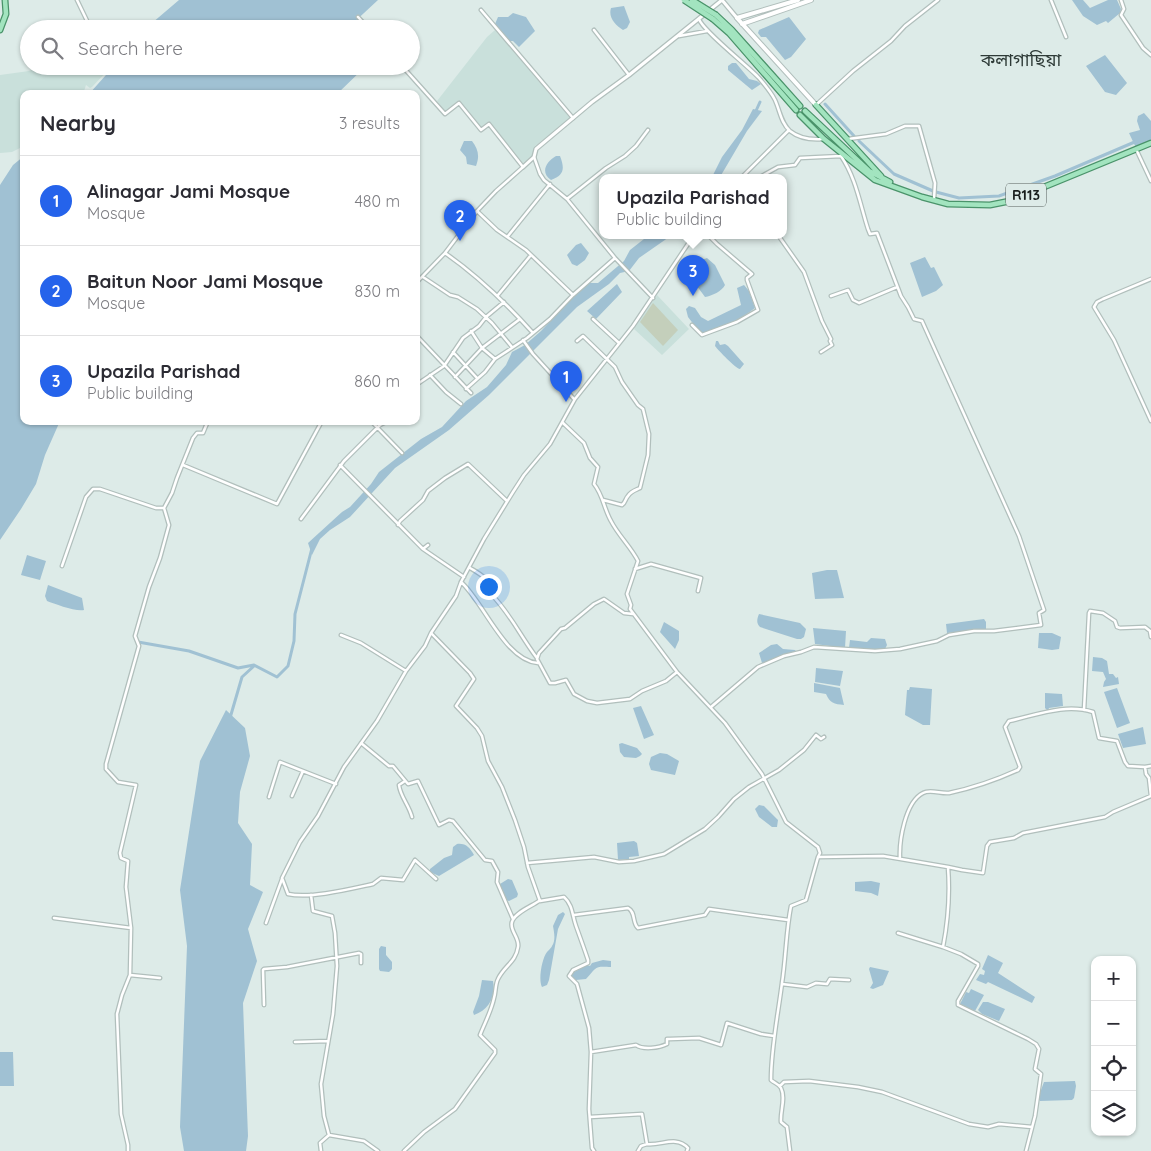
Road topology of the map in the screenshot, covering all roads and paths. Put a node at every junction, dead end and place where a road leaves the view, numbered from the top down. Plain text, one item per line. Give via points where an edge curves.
1 (5, 0) edge
2 (77, 0) edge
3 (684, 0) edge
4 (692, 0) edge
5 (722, 0) edge
6 (798, 0) edge
7 (811, 0) edge
8 (938, 0) edge
9 (1051, 0) edge
10 (1126, 0) edge
11 (1122, 1) edge
12 (481, 10) dead end
13 (714, 17) junction
14 (737, 18) junction
15 (699, 19) junction
16 (87, 20) edge
17 (742, 24) junction
18 (0, 30) edge
19 (594, 30) dead end
20 (707, 31) junction
21 (678, 36) junction
22 (1066, 37) dead end
23 (1151, 55) edge
24 (410, 75) edge
25 (629, 75) junction
26 (816, 105) junction
27 (798, 108) dead end
28 (805, 110) dead end
29 (800, 115) dead end
30 (574, 119) junction
31 (648, 130) dead end
32 (789, 130) junction
33 (824, 138) junction
34 (848, 139) junction
35 (1151, 143) edge
36 (1136, 149) junction
37 (534, 156) junction
38 (523, 166) junction
39 (749, 174) edge
40 (765, 174) edge
41 (886, 180) junction
42 (1151, 181) edge
43 (550, 184) junction
44 (895, 186) junction
45 (567, 199) junction
46 (934, 201) junction
47 (477, 211) junction
48 (508, 236) junction
49 (599, 238) edge
50 (600, 239) edge
51 (690, 239) edge
52 (712, 239) edge
53 (781, 239) edge
54 (445, 253) junction
55 (531, 254) junction
56 (615, 258) junction
57 (423, 276) junction
58 (420, 279) edge
59 (1151, 279) edge
60 (897, 287) junction
61 (498, 295) junction
62 (573, 295) junction
63 (832, 296) dead end
64 (652, 298) junction
65 (504, 302) junction
66 (486, 317) junction
67 (520, 319) junction
68 (593, 319) dead end
69 (692, 325) dead end
70 (471, 331) junction
71 (532, 333) junction
72 (500, 334) junction
73 (420, 339) edge
74 (524, 341) junction
75 (577, 341) dead end
76 (619, 343) junction
77 (512, 347) junction
78 (482, 348) junction
79 (453, 352) junction
80 (821, 352) dead end
81 (607, 358) junction
82 (495, 359) junction
83 (444, 366) junction
84 (465, 366) junction
85 (430, 375) junction
86 (455, 377) junction
87 (478, 378) junction
88 (420, 383) edge
89 (466, 389) junction
90 (471, 394) dead end
91 (575, 399) junction
92 (461, 404) dead end
93 (1151, 421) edge
94 (563, 423) junction
95 (206, 425) edge
96 (320, 425) edge
97 (376, 425) edge
98 (381, 425) edge
99 (378, 427) junction
100 (402, 453) dead end
101 (182, 465) junction
102 (340, 465) junction
103 (603, 500) junction
104 (507, 501) junction
105 (164, 508) junction
106 (302, 519) dead end
107 (398, 525) junction
108 (428, 545) dead end
109 (424, 549) junction
110 (62, 566) dead end
111 (470, 568) junction
112 (635, 569) junction
113 (464, 577) junction
114 (461, 582) junction
115 (698, 591) dead end
116 (633, 614) junction
117 (431, 633) junction
118 (341, 635) dead end
119 (1151, 637) edge
120 (537, 658) junction
121 (538, 663) junction
122 (406, 671) junction
123 (677, 672) junction
124 (711, 707) junction
125 (1084, 710) junction
126 (824, 737) dead end
127 (361, 743) junction
128 (1151, 766) edge
129 (1145, 767) junction
130 (303, 771) junction
131 (764, 779) junction
132 (405, 781) junction
133 (336, 784) junction
134 (292, 796) dead end
135 (1151, 796) edge
136 (269, 797) dead end
137 (412, 817) dead end
138 (818, 858) junction
139 (900, 859) junction
140 (527, 863) junction
141 (948, 867) junction
142 (282, 878) junction
143 (436, 879) dead end
144 (311, 895) junction
145 (540, 901) junction
146 (574, 915) junction
147 (54, 918) dead end
148 (513, 920) junction
149 (788, 920) junction
150 (266, 923) dead end
151 (131, 928) junction
152 (898, 933) dead end
153 (943, 947) junction
154 (337, 957) junction
155 (361, 963) dead end
156 (130, 975) junction
157 (160, 978) dead end
158 (849, 980) dead end
159 (782, 984) junction
160 (264, 1005) dead end
161 (774, 1036) junction
162 (328, 1041) junction
163 (295, 1042) dead end
164 (591, 1052) junction
165 (780, 1086) junction
166 (590, 1117) junction
167 (1032, 1126) junction
168 (329, 1135) junction
169 (647, 1144) junction
170 (128, 1151) edge
171 (321, 1151) edge
172 (378, 1151) edge
173 (404, 1151) edge
174 (594, 1151) edge
175 (638, 1151) edge
176 (687, 1151) edge
177 (790, 1151) edge
178 (1026, 1151) edge

1 - 18 main road via 6,14
2 - 16 street
3 - 13 main road, bridge
4 - 13 main road, bridge
5 - 14 street
5 - 15 street
6 - 14 main road
7 - 17 main road
8 - 26 street
9 - 22 street
10 - 11 street
11 - 23 street via 1124,11 1121,15
12 - 30 street
13 - 27 main road
14 - 17 main road
15 - 20 street
15 - 21 street
17 - 26 main road
19 - 25 street
20 - 21 street
20 - 32 street via 764,84
21 - 25 street
24 - 38 street via 445,114 459,103 481,130 489,124
25 - 30 street
26 - 34 main road
28 - 41 main road, R113 via 869,171
29 - 33 main road, R113
30 - 37 street via 536,149
31 - 45 street via 625,156
32 - 33 street via 803,138
32 - 39 street
33 - 44 main road, R113 via 867,174
34 - 41 main road
34 - 46 street via 877,136 905,126 919,126 935,182
35 - 36 main road, R113
36 - 42 street
36 - 46 main road, R113 via 1010,201 963,206
37 - 38 street
37 - 43 street via 540,174
38 - 47 street
40 - 60 street via 778,167 795,165 800,158 841,156 850,169 870,234 877,233
41 - 44 main road, R113
43 - 45 street
43 - 48 street
44 - 46 main road, R113
45 - 49 street
47 - 48 street
47 - 54 street
48 - 55 street
50 - 56 street
51 - 64 street
52 - 69 street via 752,274 746,279 758,310 702,335
53 - 80 street via 804,272 831,339 832,346
54 - 57 street
54 - 61 street
55 - 61 street
55 - 62 street
56 - 62 street
56 - 64 street
57 - 58 street
57 - 66 street via 450,295 468,302
59 - 93 street via 1103,299 1094,307 1114,340
60 - 63 street via 859,303 853,300 848,290
60 - 124 street via 914,319 922,321 1019,536 1044,610 1039,614 1041,625 948,635 937,642 900,649 875,651 814,647 758,667
61 - 65 street
62 - 71 street
64 - 76 street
65 - 66 street
65 - 67 street
66 - 70 street
66 - 72 street
67 - 71 street
67 - 72 street
68 - 76 street
70 - 78 street
70 - 79 street
71 - 74 street
72 - 77 street
72 - 78 street
73 - 83 street
74 - 77 street
74 - 91 street
75 - 81 street via 583,336
76 - 81 street
77 - 82 street
78 - 82 street
78 - 84 street
79 - 83 street
79 - 84 street
81 - 91 street
81 - 103 street via 643,409 649,434 640,488 627,496 622,505
82 - 87 street
83 - 85 street
83 - 86 street
84 - 86 street
84 - 87 street
85 - 88 street
85 - 92 street
86 - 89 street
87 - 89 street
89 - 90 street
91 - 94 street
94 - 103 street via 584,443 598,467 594,483
94 - 104 street
95 - 101 street via 203,433 197,433 193,438
96 - 101 street via 277,504
97 - 99 street
98 - 99 street
99 - 100 street
99 - 102 street
101 - 105 street
102 - 106 street
102 - 107 street
103 - 112 street via 611,522 638,563
104 - 107 street via 468,464 428,491
104 - 111 street
105 - 110 street via 93,489 86,497
105 - 151 street via 169,525 135,636 139,646 106,764 106,769 118,782 136,786 120,853 121,858 128,861 126,887
107 - 109 street
108 - 109 street
109 - 113 street
111 - 113 street
111 - 120 street via 489,581 494,588 492,594
112 - 115 street via 651,564 700,578
112 - 116 street via 627,595
113 - 114 street
114 - 117 street via 456,596
114 - 121 street via 470,589 506,641 524,658
116 - 120 street via 624,613 604,599 561,629
116 - 123 street
117 - 122 street
117 - 140 street via 474,679 456,706 482,736 488,761 515,820
118 - 122 street via 362,643
119 - 125 street via 1149,628 1120,628 1103,613 1090,611
120 - 121 street
121 - 123 street via 550,683 566,680 578,697 597,703 630,699
122 - 127 street
123 - 124 street
124 - 131 street
125 - 129 street via 1093,712 1099,738 1117,741 1128,766
125 - 139 street via 1051,710 1006,724 1020,769 976,787 947,793 922,793 911,806 903,827
126 - 131 street via 821,739 816,735 804,750
127 - 132 street via 393,766
127 - 133 street
128 - 129 street
129 - 135 street
130 - 133 street
130 - 134 street
130 - 136 street via 280,762
131 - 138 street via 786,822 818,847
131 - 140 street via 734,799 705,829 664,854 619,862 594,857
132 - 137 street via 399,785 399,790
132 - 148 street via 408,784 418,781 439,825 452,821 485,860 492,861
133 - 142 street
135 - 141 street via 1105,817 990,842 983,873
138 - 139 street via 883,856
138 - 149 street via 806,900 791,906
139 - 141 street
140 - 145 street
141 - 153 street via 948,913
142 - 144 street via 288,894
142 - 150 street
143 - 144 street via 414,860 403,880 381,878 373,884
144 - 154 street via 313,911 333,918
145 - 146 street via 564,897
145 - 148 street
146 - 149 street via 628,908 638,928 705,914 709,909
146 - 164 street via 588,962 569,976 577,984 584,1004
147 - 151 street
148 - 173 street via 512,928 519,944 516,956 497,980 488,1018 480,1035 495,1053 455,1109
149 - 159 street
151 - 156 street
152 - 153 street
153 - 167 street via 978,964 958,1005 1010,1029 1038,1047 1036,1069 1042,1078
154 - 155 street via 359,953
154 - 160 street via 263,970
154 - 162 street
156 - 157 street
156 - 170 street via 117,1014 122,1114
158 - 159 street via 830,979 828,984 816,983 807,987
159 - 161 street
161 - 164 street via 727,1023 721,1045 699,1038 670,1039 662,1046 642,1048 636,1045
161 - 165 street via 771,1080
162 - 163 street
162 - 168 street via 321,1084
164 - 166 street
165 - 167 street via 784,1082 809,1081 858,1087 882,1092 969,1124
165 - 177 street via 783,1100 781,1122 787,1127
166 - 169 street via 642,1114
166 - 174 street
167 - 178 street
168 - 171 street via 320,1143
168 - 172 street via 364,1141
169 - 175 street
169 - 176 street via 681,1142

